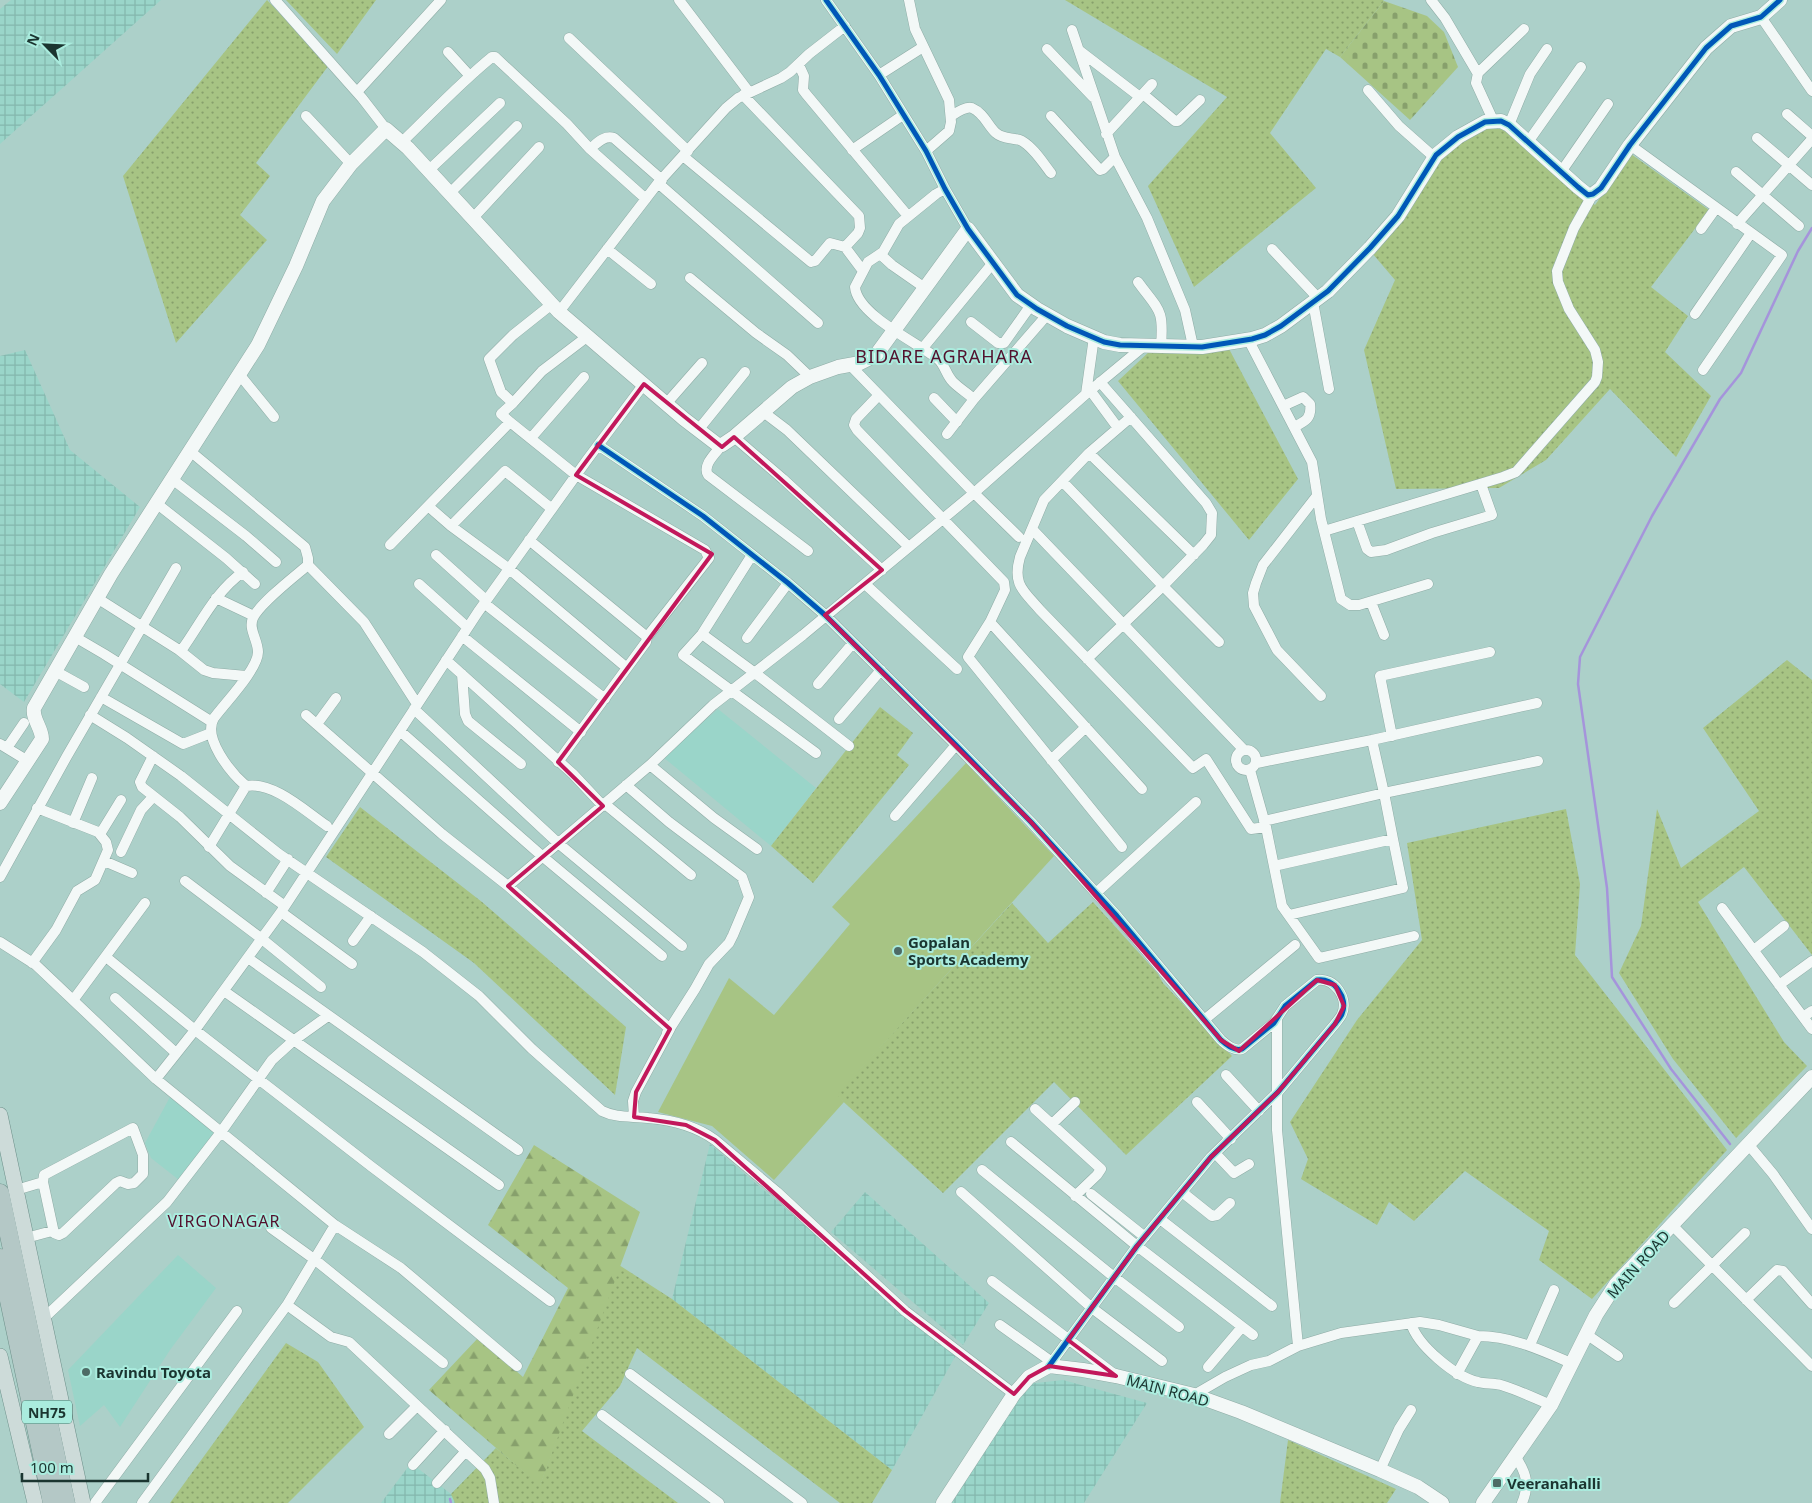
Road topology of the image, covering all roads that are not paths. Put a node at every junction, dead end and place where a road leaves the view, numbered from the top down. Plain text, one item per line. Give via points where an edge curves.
1 (275, 0) edge
2 (441, 0) edge
3 (679, 0) edge
4 (826, 0) edge
5 (909, 0) edge
6 (1780, 0) edge
7 (1433, 1) edge
8 (1761, 16) junction
9 (845, 26) junction
10 (1524, 29) dead end
11 (1072, 30) dead end
12 (569, 38) dead end
13 (923, 47) junction
14 (1047, 49) dead end
15 (1547, 49) dead end
16 (1079, 50) junction
17 (448, 52) dead end
18 (799, 65) junction
19 (1581, 67) dead end
20 (1478, 74) junction
21 (469, 75) junction
22 (879, 75) junction
23 (1152, 84) dead end
24 (1368, 90) dead end
25 (1812, 91) edge
26 (357, 92) junction
27 (746, 94) junction
28 (1141, 96) junction
29 (1200, 100) dead end
30 (1096, 101) junction
31 (500, 103) dead end
32 (1608, 104) dead end
33 (1787, 114) dead end
34 (904, 115) junction
35 (306, 116) dead end
36 (951, 116) junction
37 (1051, 116) dead end
38 (1493, 120) junction
39 (1508, 125) junction
40 (517, 126) dead end
41 (386, 129) junction
42 (1106, 134) junction
43 (1757, 138) dead end
44 (1812, 138) edge
45 (402, 142) junction
46 (1528, 142) junction
47 (1630, 145) junction
48 (539, 147) dead end
49 (590, 148) junction
50 (852, 150) junction
51 (926, 151) junction
52 (686, 154) junction
53 (1115, 157) junction
54 (1434, 157) junction
55 (351, 164) junction
56 (1789, 165) junction
57 (428, 170) junction
58 (1561, 172) junction
59 (1736, 172) dead end
60 (1052, 173) dead end
61 (660, 182) junction
62 (1812, 185) edge
63 (945, 189) junction
64 (450, 194) junction
65 (1593, 194) junction
66 (1763, 195) junction
67 (646, 199) junction
68 (1716, 208) junction
69 (908, 216) junction
70 (473, 218) junction
71 (1737, 224) junction
72 (1799, 226) dead end
73 (968, 228) junction
74 (1702, 229) dead end
75 (1751, 233) junction
76 (845, 247) junction
77 (607, 249) junction
78 (1272, 249) dead end
79 (880, 254) junction
80 (992, 264) junction
81 (863, 271) junction
82 (690, 278) dead end
83 (1138, 282) dead end
84 (651, 284) dead end
85 (925, 288) junction
86 (1316, 300) junction
87 (1031, 305) junction
88 (556, 308) junction
89 (1695, 314) dead end
90 (1047, 315) junction
91 (972, 322) dead end
92 (818, 323) dead end
93 (894, 330) junction
94 (588, 336) junction
95 (1094, 337) junction
96 (1248, 339) junction
97 (1144, 346) junction
98 (1161, 346) junction
99 (1193, 346) junction
100 (922, 349) junction
101 (702, 363) dead end
102 (850, 365) junction
103 (1703, 370) dead end
104 (745, 372) dead end
105 (240, 374) junction
106 (584, 377) dead end
107 (810, 377) junction
108 (1100, 382) junction
109 (644, 384) junction
110 (1329, 389) dead end
111 (1088, 392) junction
112 (880, 395) junction
113 (934, 398) dead end
114 (974, 399) junction
115 (513, 403) junction
116 (666, 404) junction
117 (1283, 406) junction
118 (762, 411) junction
119 (274, 417) dead end
120 (1131, 417) junction
121 (510, 422) junction
122 (957, 422) junction
123 (1294, 427) junction
124 (1118, 428) junction
125 (699, 429) junction
126 (947, 434) dead end
127 (734, 437) junction
128 (531, 438) junction
129 (598, 445) junction
130 (722, 445) junction
131 (190, 451) junction
132 (1089, 453) junction
133 (576, 475) junction
134 (172, 479) junction
135 (1062, 481) junction
136 (1481, 484) junction
137 (974, 492) junction
138 (1316, 497) junction
139 (156, 503) junction
140 (428, 506) junction
141 (552, 509) junction
142 (944, 518) junction
143 (1357, 521) junction
144 (451, 526) junction
145 (1032, 528) junction
146 (1324, 530) junction
147 (1019, 537) dead end
148 (529, 540) junction
149 (390, 545) dead end
150 (909, 547) junction
151 (808, 551) dead end
152 (436, 555) dead end
153 (752, 555) junction
154 (1194, 555) junction
155 (276, 562) dead end
156 (308, 565) junction
157 (176, 568) dead end
158 (508, 568) junction
159 (882, 570) junction
160 (243, 572) junction
161 (255, 584) dead end
162 (419, 584) dead end
163 (788, 584) junction
164 (865, 584) junction
165 (1428, 584) dead end
166 (1163, 586) junction
167 (97, 598) junction
168 (216, 598) junction
169 (485, 602) junction
170 (1371, 602) junction
171 (825, 615) junction
172 (254, 616) junction
173 (990, 622) junction
174 (1123, 624) junction
175 (142, 626) junction
176 (465, 632) junction
177 (702, 634) junction
178 (1384, 636) dead end
179 (75, 637) junction
180 (647, 637) junction
181 (746, 638) dead end
182 (1218, 642) dead end
183 (854, 643) junction
184 (180, 650) junction
185 (1490, 652) dead end
186 (1087, 659) junction
187 (446, 660) junction
188 (119, 664) junction
189 (627, 668) junction
190 (957, 669) dead end
191 (881, 670) junction
192 (55, 671) junction
193 (755, 673) junction
194 (462, 674) junction
195 (246, 676) junction
196 (818, 684) dead end
197 (84, 687) dead end
198 (731, 690) junction
199 (100, 696) junction
200 (1320, 696) dead end
201 (336, 698) dead end
202 (605, 699) junction
203 (1537, 703) dead end
204 (415, 707) junction
205 (306, 715) dead end
206 (90, 716) junction
207 (839, 718) dead end
208 (212, 722) junction
209 (24, 723) dead end
210 (316, 724) junction
211 (1086, 727) junction
212 (400, 731) junction
213 (581, 732) junction
214 (211, 733) junction
215 (1392, 736) junction
216 (1372, 740) junction
217 (956, 745) junction
218 (4, 746) edge
219 (849, 746) dead end
220 (1244, 750) junction
221 (816, 753) dead end
222 (153, 756) junction
223 (1052, 760) junction
224 (28, 761) junction
225 (1538, 761) dead end
226 (558, 762) junction
227 (521, 764) dead end
228 (650, 765) junction
229 (1253, 766) junction
230 (373, 772) junction
231 (92, 778) dead end
232 (626, 785) junction
233 (246, 786) junction
234 (1142, 789) dead end
235 (1384, 793) junction
236 (153, 797) junction
237 (121, 800) dead end
238 (1196, 802) dead end
239 (0, 803) edge
240 (604, 805) junction
241 (38, 808) junction
242 (228, 815) junction
243 (895, 816) dead end
244 (73, 823) junction
245 (1265, 824) junction
246 (327, 826) dead end
247 (98, 832) junction
248 (1393, 839) junction
249 (558, 843) junction
250 (209, 847) junction
251 (1122, 848) dead end
252 (757, 849) dead end
253 (121, 852) dead end
254 (542, 856) junction
255 (288, 859) junction
256 (104, 861) junction
257 (1274, 866) junction
258 (308, 872) junction
259 (132, 873) dead end
260 (691, 875) dead end
261 (0, 878) edge
262 (185, 881) dead end
263 (508, 886) junction
264 (266, 893) junction
265 (1096, 893) junction
266 (145, 903) dead end
267 (1722, 908) dead end
268 (283, 909) junction
269 (1289, 915) junction
270 (371, 916) junction
271 (1784, 926) dead end
272 (1414, 936) dead end
273 (262, 939) junction
274 (353, 940) dead end
275 (0, 942) edge
276 (1294, 944) dead end
277 (682, 946) dead end
278 (1754, 950) junction
279 (662, 956) dead end
280 (106, 957) junction
281 (248, 958) junction
282 (1812, 960) edge
283 (32, 962) junction
284 (352, 964) dead end
285 (1779, 985) junction
286 (321, 987) dead end
287 (224, 991) junction
288 (115, 998) dead end
289 (74, 999) junction
290 (1808, 1014) edge
291 (328, 1016) junction
292 (1277, 1018) junction
293 (1204, 1020) junction
294 (1812, 1029) edge
295 (195, 1030) junction
296 (667, 1033) junction
297 (293, 1041) junction
298 (176, 1054) junction
299 (1226, 1075) dead end
300 (258, 1078) junction
301 (1812, 1078) edge
302 (156, 1079) junction
303 (1278, 1092) junction
304 (1075, 1102) dead end
305 (1197, 1102) dead end
306 (1035, 1109) dead end
307 (1259, 1111) junction
308 (0, 1115) edge
309 (634, 1117) junction
310 (1052, 1124) junction
311 (221, 1132) junction
312 (1230, 1139) junction
313 (1011, 1142) dead end
314 (1748, 1144) junction
315 (518, 1150) dead end
316 (1215, 1153) junction
317 (1249, 1164) dead end
318 (982, 1170) dead end
319 (43, 1182) junction
320 (499, 1185) dead end
321 (8, 1191) edge
322 (961, 1192) dead end
323 (1182, 1192) junction
324 (1091, 1194) dead end
325 (1075, 1196) junction
326 (1230, 1202) dead end
327 (1160, 1219) junction
328 (335, 1225) junction
329 (1672, 1225) junction
330 (271, 1228) dead end
331 (1812, 1229) edge
332 (52, 1231) junction
333 (1745, 1233) dead end
334 (1145, 1237) junction
335 (26, 1238) junction
336 (1137, 1246) junction
337 (0, 1258) edge
338 (314, 1260) junction
339 (1712, 1265) junction
340 (1114, 1277) junction
341 (992, 1280) dead end
342 (1554, 1290) dead end
343 (1746, 1300) junction
344 (550, 1301) dead end
345 (1674, 1303) dead end
346 (288, 1304) junction
347 (1812, 1304) edge
348 (1272, 1306) dead end
349 (1092, 1308) junction
350 (237, 1310) dead end
351 (28, 1322) junction
352 (1411, 1323) junction
353 (1000, 1325) dead end
354 (1179, 1327) dead end
355 (1242, 1327) junction
356 (1586, 1334) junction
357 (1253, 1336) dead end
358 (1478, 1336) junction
359 (1068, 1340) junction
360 (1530, 1345) junction
361 (1298, 1346) junction
362 (0, 1356) edge
363 (1618, 1356) dead end
364 (1162, 1361) dead end
365 (442, 1363) dead end
366 (1571, 1363) junction
367 (1051, 1364) junction
368 (517, 1366) dead end
369 (1812, 1366) edge
370 (1208, 1367) dead end
371 (630, 1374) dead end
372 (1458, 1374) junction
373 (1116, 1376) junction
374 (1014, 1394) junction
375 (1194, 1395) junction
376 (1551, 1405) junction
377 (417, 1406) junction
378 (1411, 1410) dead end
379 (602, 1415) dead end
380 (445, 1430) junction
381 (390, 1434) dead end
382 (465, 1452) junction
383 (1514, 1456) junction
384 (413, 1465) dead end
385 (1380, 1470) junction
386 (438, 1483) dead end
387 (35, 1503) edge
388 (52, 1503) edge
389 (66, 1503) edge
390 (83, 1503) edge
391 (95, 1503) edge
392 (142, 1503) edge
393 (494, 1503) edge
394 (719, 1503) edge
395 (802, 1503) edge
396 (943, 1503) edge
397 (1442, 1503) edge
398 (1483, 1503) edge
399 (1522, 1503) edge

1 - 26 street
2 - 26 street
3 - 27 street
4 - 9 street
5 - 13 street via 914,29
6 - 8 street
7 - 20 street
8 - 25 street
8 - 47 street via 1731,26 1706,48
9 - 18 street
9 - 22 street
10 - 20 street
11 - 16 street
12 - 52 street
13 - 22 street
13 - 36 street via 949,100
14 - 30 street
15 - 39 street via 1530,74
16 - 28 street
16 - 30 street
17 - 21 street
18 - 27 street via 781,78
18 - 50 street via 804,76 803,90
19 - 46 street
20 - 38 street via 1476,83
21 - 45 street
21 - 49 street via 492,57 498,58
22 - 34 street
23 - 28 street
24 - 54 street via 1399,126
26 - 41 street
27 - 52 street via 726,108
27 - 76 street via 859,216 858,233
28 - 29 street via 1175,121
28 - 42 street
30 - 42 street
31 - 57 street
32 - 58 street
33 - 44 street
34 - 50 street
34 - 51 street
35 - 55 street
36 - 51 street via 949,131
36 - 60 street via 972,108 995,133 1027,145
37 - 53 street via 1100,170
38 - 39 street
38 - 54 street via 1458,137
39 - 46 street
40 - 64 street
41 - 45 street
41 - 55 street
42 - 53 street
43 - 56 street
44 - 56 street
45 - 57 street
46 - 58 street
47 - 65 street via 1601,188
47 - 68 street
48 - 70 street
49 - 61 street via 604,138 614,138
49 - 67 street
50 - 69 street
51 - 63 street
52 - 61 street
52 - 76 street via 811,262 830,244
53 - 99 street via 1147,218 1185,310
54 - 86 street via 1398,216
55 - 105 street via 323,201 268,326
56 - 62 street
56 - 66 street
57 - 64 street
58 - 65 street via 1588,194
59 - 66 street
61 - 67 street
61 - 92 street
63 - 69 street
63 - 73 street
64 - 70 street
65 - 136 street via 1574,228 1557,271 1569,309 1595,350 1597,377 1516,472
66 - 71 street
66 - 72 street
67 - 77 street
68 - 71 street
68 - 74 street
69 - 79 street
70 - 88 street
71 - 75 street
73 - 80 street
73 - 85 street
75 - 89 street
75 - 103 street via 1782,256
76 - 81 street
77 - 84 street
77 - 88 street
78 - 86 street
79 - 81 street via 868,262
79 - 85 street
80 - 87 street via 1017,294
80 - 100 street
81 - 93 street via 855,287 857,295 868,310
82 - 107 street
83 - 98 street via 1162,315
85 - 93 street
86 - 96 street via 1266,335
86 - 110 street
87 - 90 street
87 - 91 street via 1004,343
88 - 94 street
88 - 115 street via 513,335 489,359 501,392
90 - 95 street
90 - 114 street
93 - 100 street
93 - 102 street via 876,355
94 - 109 street
94 - 115 street via 542,371
95 - 97 street via 1120,345
95 - 111 street
96 - 99 street
96 - 117 street
97 - 98 street
97 - 108 street
98 - 99 street
100 - 114 street via 939,360 952,381
101 - 116 street
102 - 107 street
102 - 112 street
104 - 125 street
105 - 119 street
105 - 131 street
106 - 128 street
107 - 118 street
108 - 111 street
108 - 120 street
109 - 116 street
109 - 129 street
111 - 124 street
111 - 137 street
112 - 137 street
112 - 142 street via 854,425
113 - 122 street
114 - 122 street
115 - 121 street via 501,414
116 - 125 street
117 - 123 street
117 - 123 street via 1303,397 1310,404 1308,419
118 - 127 street
118 - 150 street via 788,430
120 - 124 street
120 - 154 street via 1212,513 1211,535
121 - 128 street
121 - 140 street
122 - 126 street
123 - 138 street via 1312,462
124 - 132 street
125 - 130 street
127 - 130 street
127 - 159 street
128 - 133 street
129 - 133 street
129 - 153 street via 703,516
130 - 151 street via 705,467 708,476
131 - 134 street
131 - 156 street via 305,547
132 - 135 street
132 - 154 street
133 - 141 street
133 - 180 street via 708,554 709,558
134 - 139 street
134 - 155 street
135 - 145 street via 1044,500
135 - 166 street
136 - 143 street
136 - 143 street via 1492,515 1386,550 1371,552 1367,549
137 - 142 street
137 - 147 street
138 - 146 street
138 - 200 street via 1263,565 1253,593 1254,606 1277,650
139 - 160 street
139 - 167 street
140 - 144 street
140 - 149 street
141 - 144 street via 505,471
141 - 148 street
142 - 150 street
142 - 173 street via 1004,582 1005,590
143 - 146 street
144 - 158 street
145 - 174 street
145 - 186 street via 1017,566 1018,584
146 - 170 street via 1341,599 1350,605
148 - 158 street
148 - 180 street
150 - 159 street
152 - 169 street
153 - 163 street
153 - 177 street
154 - 166 street
156 - 172 street
156 - 204 street via 364,622
157 - 175 street
158 - 169 street
158 - 189 street
159 - 164 street
160 - 161 street
160 - 168 street via 231,580
162 - 176 street
163 - 171 street
163 - 181 street
164 - 171 street
164 - 190 street
165 - 170 street
166 - 174 street
166 - 182 street
167 - 175 street
167 - 179 street
168 - 172 street
168 - 184 street
169 - 176 street
169 - 202 street
170 - 178 street
171 - 183 street
171 - 193 street
172 - 195 street via 252,628 258,652
173 - 211 street
173 - 223 street via 968,657
174 - 186 street
174 - 220 street
175 - 184 street
175 - 188 street
176 - 187 street
176 - 213 street
177 - 193 street
177 - 198 street via 683,655
179 - 188 street
179 - 192 street
180 - 189 street
183 - 191 street
183 - 196 street
184 - 195 street via 214,674
185 - 215 street via 1380,676
186 - 245 street via 1193,768 1206,759 1251,829
187 - 194 street
187 - 204 street
188 - 199 street
188 - 208 street
189 - 202 street
191 - 207 street
191 - 217 street
192 - 197 street
192 - 224 street via 33,711 43,736
193 - 198 street
193 - 219 street
194 - 226 street
194 - 227 street via 468,721
195 - 208 street
198 - 221 street
198 - 228 street
199 - 206 street
199 - 214 street via 183,744
201 - 210 street
202 - 213 street
203 - 215 street
204 - 212 street
204 - 249 street
205 - 210 street
206 - 222 street
206 - 241 street
208 - 214 street
209 - 218 street
210 - 230 street
211 - 223 street
211 - 234 street
212 - 230 street
212 - 254 street
213 - 226 street
214 - 233 street via 223,760
215 - 216 street
216 - 229 street
216 - 235 street
217 - 243 street
217 - 265 street
218 - 224 street
220 - 229 street via 1254,753
220 - 229 street via 1238,754 1236,764 1240,769
222 - 236 street via 140,782
222 - 242 street
223 - 251 street
224 - 239 street
225 - 235 street
226 - 240 street
228 - 232 street
228 - 252 street
229 - 245 street
230 - 258 street
230 - 263 street via 442,834
231 - 244 street
232 - 240 street
232 - 296 street via 742,878 749,896 729,943 709,964
233 - 242 street
233 - 246 street via 276,791
235 - 245 street
235 - 248 street
236 - 250 street via 180,817
236 - 253 street via 141,810
237 - 247 street via 102,831
238 - 265 street
240 - 249 street
240 - 260 street
241 - 244 street
241 - 261 street
242 - 250 street
242 - 255 street
244 - 247 street
245 - 257 street
247 - 256 street via 108,846
248 - 257 street
248 - 269 street via 1403,888
249 - 254 street
249 - 277 street
250 - 264 street
254 - 263 street
254 - 279 street
255 - 258 street
255 - 264 street
256 - 259 street
256 - 283 street via 95,880 77,891 56,930
257 - 269 street via 1282,906
258 - 268 street
258 - 270 street
262 - 273 street
263 - 296 street via 670,1029
264 - 268 street
265 - 293 street
266 - 280 street
267 - 278 street
268 - 273 street
268 - 284 street
269 - 272 street via 1319,958
270 - 274 street
270 - 309 street via 479,996 532,1049 602,1111
271 - 278 street
273 - 281 street
273 - 286 street
275 - 283 street
276 - 293 street
278 - 285 street
280 - 289 street
280 - 295 street
281 - 287 street
281 - 291 street
282 - 285 street
283 - 289 street
285 - 290 street
287 - 295 street
287 - 297 street
288 - 298 street
289 - 302 street
290 - 294 street
291 - 297 street
291 - 315 street
292 - 293 street via 1242,1049 1236,1050 1220,1040
292 - 303 street
292 - 303 street via 1286,1006 1317,980 1323,979 1335,985 1343,999 1342,1013 1335,1024
295 - 298 street
295 - 300 street
296 - 309 street via 636,1092
297 - 300 street
297 - 320 street
298 - 302 street
299 - 307 street
300 - 311 street
300 - 344 street
301 - 314 street, MAIN ROAD
302 - 311 street
303 - 307 street
303 - 361 street via 1277,1130
304 - 310 street
305 - 312 street
306 - 310 street
307 - 312 street
308 - 321 main road
309 - 374 street via 666,1120 706,1133 777,1192 905,1311
310 - 325 street via 1100,1169
311 - 328 street
311 - 351 street via 167,1202
312 - 316 street
313 - 325 street
314 - 329 street, MAIN ROAD
314 - 331 street
316 - 317 street via 1234,1174
316 - 323 street
318 - 340 street
319 - 321 street
319 - 332 street
319 - 332 street via 47,1172 133,1128 143,1156 143,1174 134,1183 116,1183 63,1233
321 - 335 main road
321 - 351 highway, NH75
322 - 349 street
323 - 326 street via 1212,1216
323 - 327 street
324 - 334 street
325 - 336 street
327 - 334 street
327 - 348 street
328 - 338 street
328 - 368 street via 401,1268
329 - 339 street
329 - 356 street, MAIN ROAD via 1616,1284
330 - 338 street
332 - 335 street
333 - 339 street
334 - 336 street
335 - 351 main road
336 - 340 street
336 - 355 street
337 - 351 highway, NH75
338 - 346 street
338 - 365 street
339 - 343 street
339 - 345 street
340 - 349 street
340 - 354 street
341 - 359 street
342 - 360 street
343 - 347 street via 1777,1270 1783,1271
343 - 369 street
346 - 377 street via 331,1337 350,1342
346 - 392 street
349 - 359 street
349 - 364 street
350 - 391 street
351 - 388 highway, NH75
351 - 389 highway, NH75
351 - 390 main road
352 - 358 street via 1439,1324
352 - 361 street via 1341,1333
352 - 372 street via 1417,1337
353 - 367 street
355 - 357 street
355 - 370 street
356 - 363 street
356 - 366 street, MAIN ROAD
358 - 360 street
358 - 372 street
359 - 367 street
359 - 373 street
360 - 366 street
361 - 375 street via 1269,1361 1238,1370
362 - 387 main road
366 - 376 street, MAIN ROAD
367 - 373 street, MAIN ROAD
367 - 374 street via 1029,1376
371 - 395 street
372 - 376 street via 1478,1382 1502,1385
373 - 375 street, MAIN ROAD
374 - 396 street
375 - 385 street, MAIN ROAD
376 - 383 street, MAIN ROAD
377 - 380 street
377 - 381 street
378 - 385 street
379 - 394 street
380 - 382 street
380 - 384 street
382 - 386 street
382 - 393 street via 485,1469 490,1478
383 - 398 street, MAIN ROAD
383 - 399 street via 1526,1478 1526,1494
385 - 397 street, MAIN ROAD via 1418,1487

